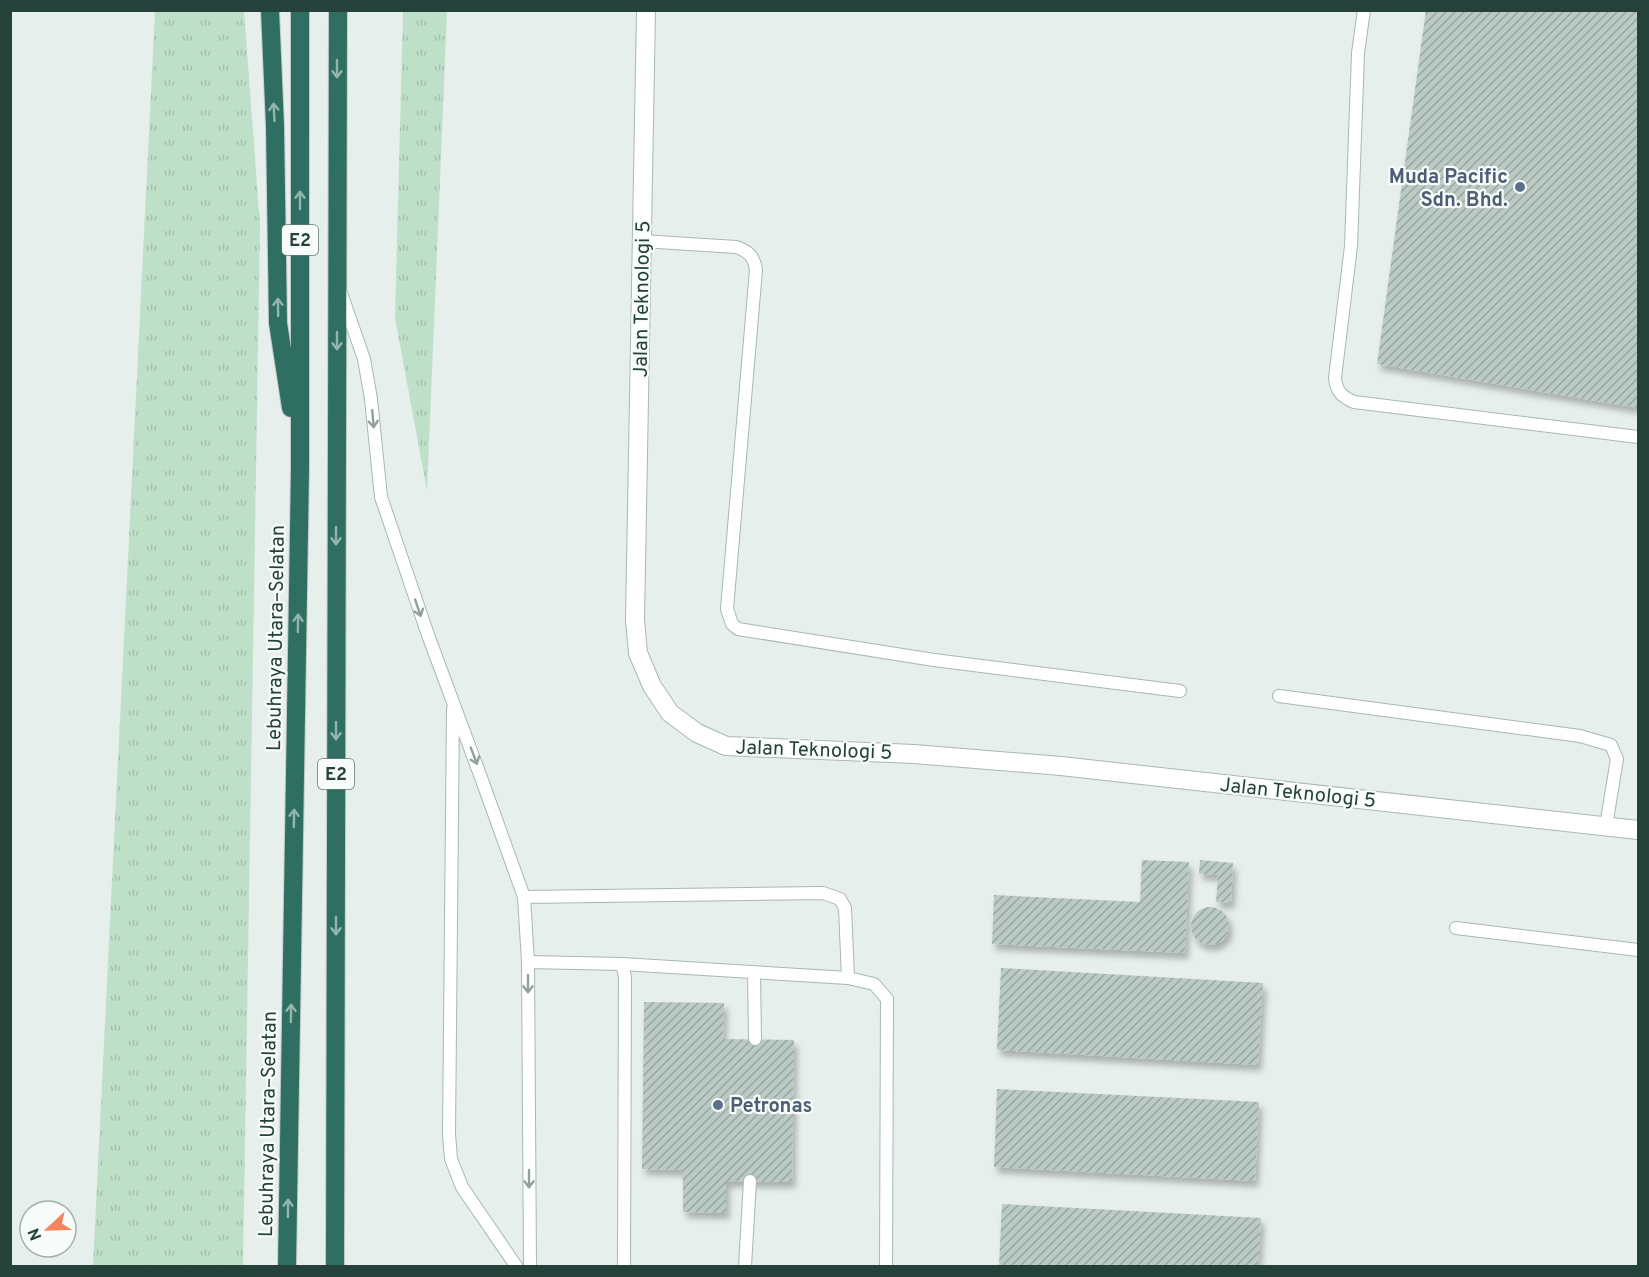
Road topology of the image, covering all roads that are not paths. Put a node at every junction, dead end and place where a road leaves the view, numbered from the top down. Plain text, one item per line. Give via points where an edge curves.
1 (270, 10) edge
2 (300, 10) edge
3 (338, 10) edge
4 (646, 10) edge
5 (1364, 10) edge
6 (642, 241) junction
7 (337, 282) junction
8 (1638, 437) edge
9 (300, 469) junction
10 (1180, 691) dead end
11 (1279, 696) dead end
12 (453, 702) junction
13 (1606, 826) junction
14 (1638, 830) edge
15 (524, 897) junction
16 (1456, 928) dead end
17 (1638, 950) edge
18 (528, 962) junction
19 (622, 964) junction
20 (754, 973) junction
21 (848, 978) junction
22 (754, 1039) dead end
23 (750, 1181) dead end
24 (287, 1266) edge
25 (335, 1266) edge
26 (516, 1266) edge
27 (530, 1266) edge
28 (624, 1266) edge
29 (745, 1266) edge
30 (886, 1266) edge

9 -> 1 highway via 278,323
9 -> 2 highway, Lebuhraya Utara–Selatan / E2
3 -> 7 highway, E2
4 - 6 street, Jalan Teknologi 5
5 - 8 lane via 1358,53 1351,246 1335,378 1340,394 1354,402
6 - 10 lane via 736,247 744,249 755,262 727,609 732,624 746,631 934,660
6 - 13 street, Jalan Teknologi 5 via 635,620 638,653 652,686 670,713 697,733 726,746 914,754 1050,765
7 -> 12 lane via 364,359 381,496
7 -> 25 highway, E2
24 -> 9 highway, Lebuhraya Utara–Selatan / E2
11 - 13 lane via 1580,736 1611,745 1617,759
12 -> 15 lane
12 - 26 lane via 451,1159 462,1187
13 - 14 street, Jalan Teknologi 5
15 - 18 lane
15 - 21 lane via 823,892 840,899 845,908
16 - 17 lane
18 - 19 lane
18 -> 27 lane
19 - 20 lane
19 - 28 lane
20 - 21 lane
20 - 22 lane
21 - 30 lane via 874,984 887,999
23 - 29 lane

